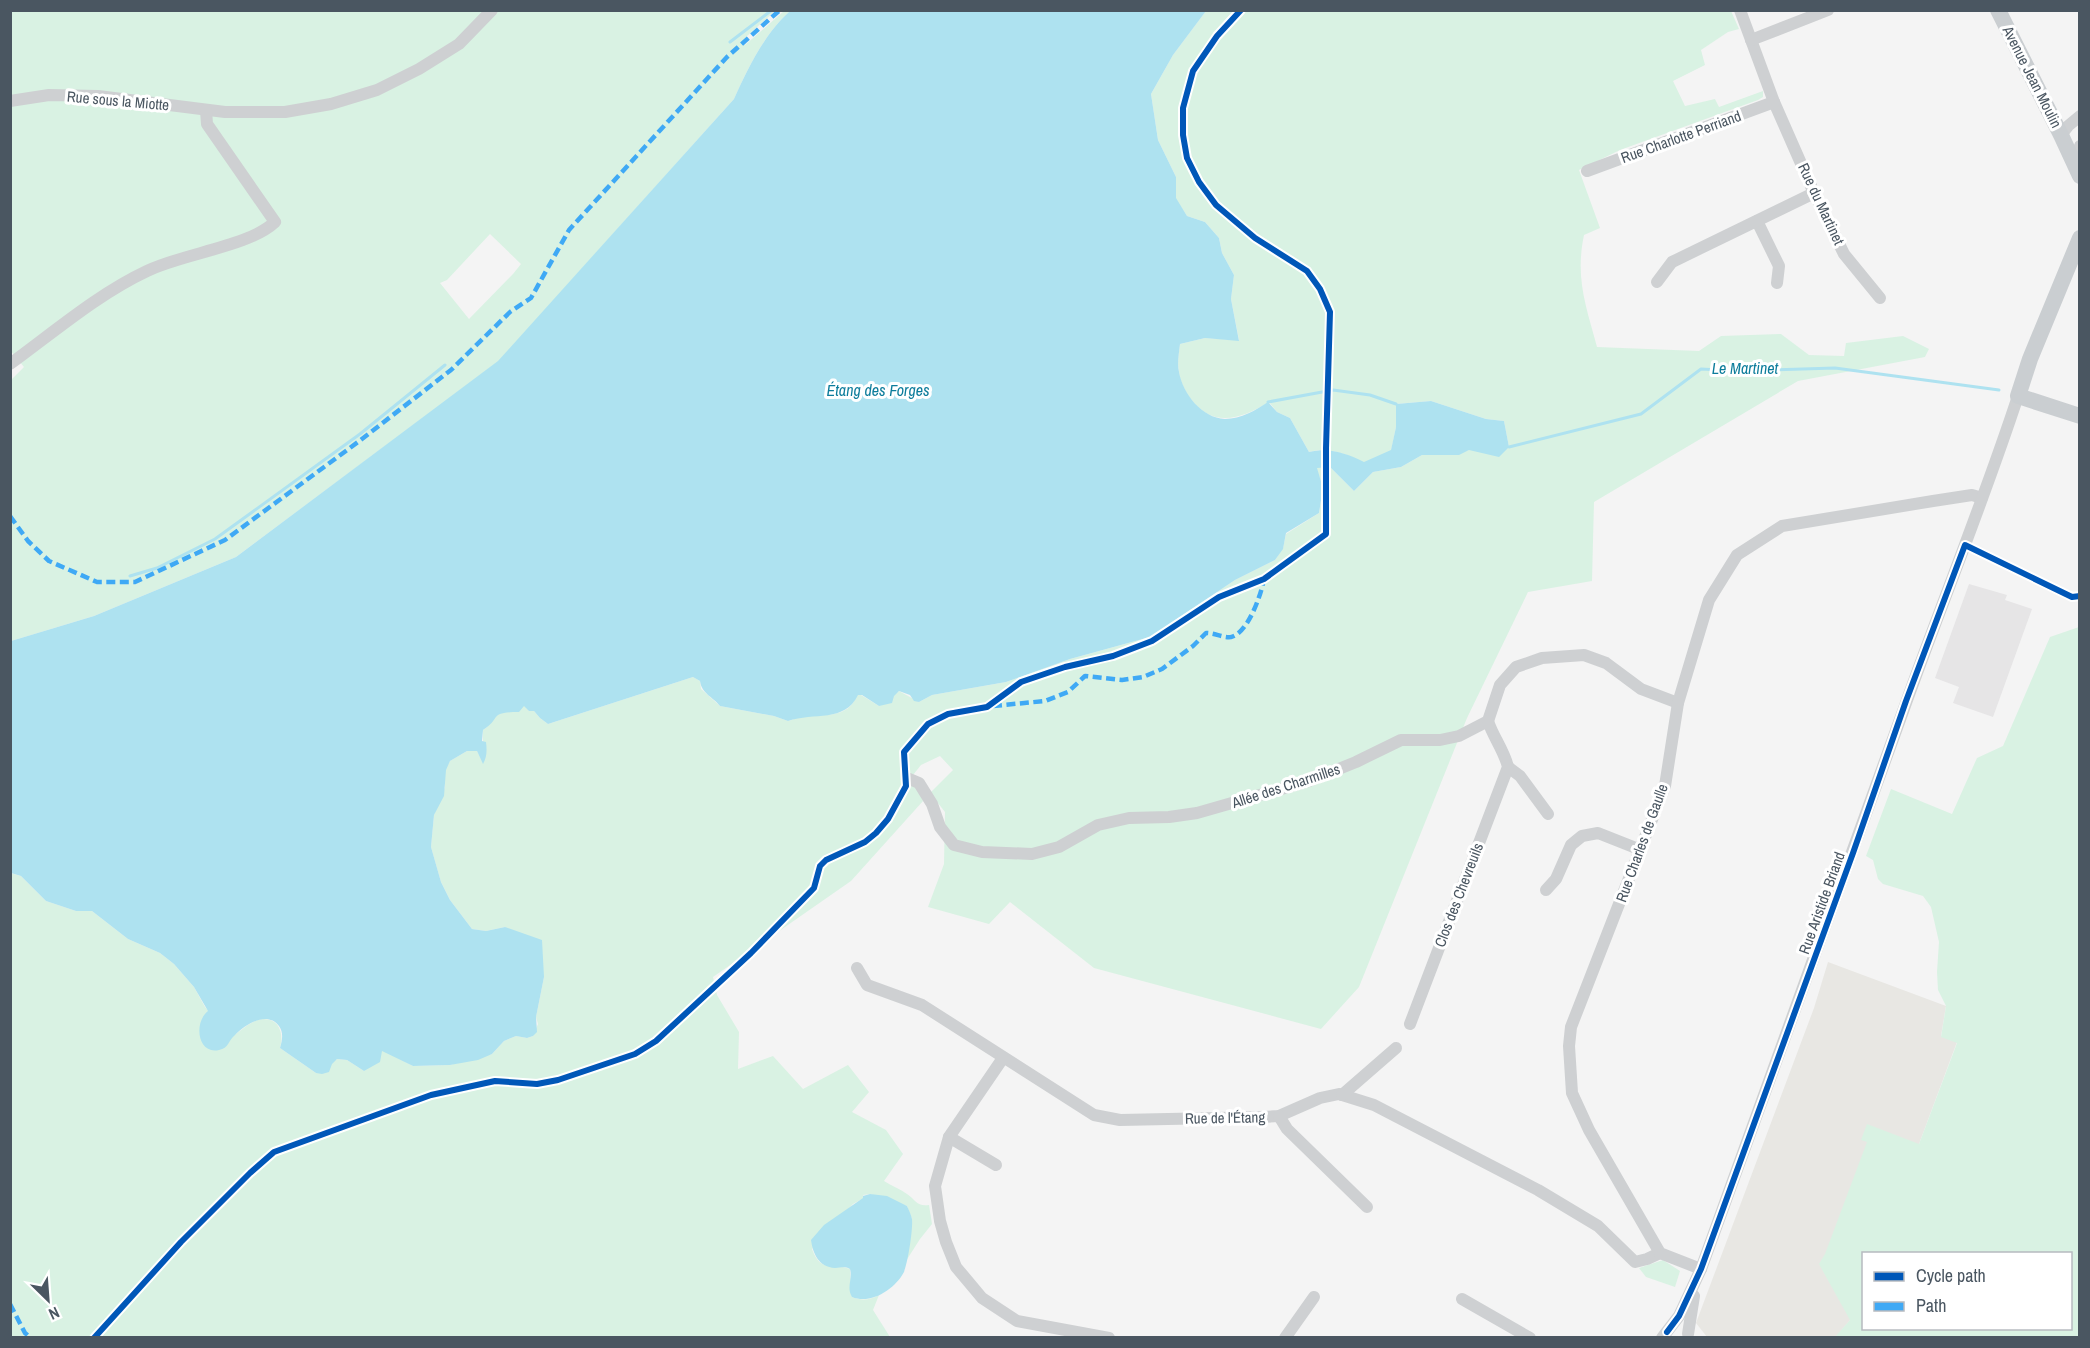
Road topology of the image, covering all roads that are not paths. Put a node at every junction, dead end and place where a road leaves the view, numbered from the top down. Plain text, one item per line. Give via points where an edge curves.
1 (492, 10) edge
2 (1740, 10) edge
3 (1828, 10) edge
4 (1998, 10) edge
5 (1751, 40) junction
6 (10, 101) edge
7 (1774, 102) junction
8 (206, 110) junction
9 (2079, 116) edge
10 (2061, 135) junction
11 (2079, 146) edge
12 (1587, 171) dead end
13 (2077, 171) edge
14 (1814, 193) junction
15 (1757, 221) junction
16 (2079, 238) edge
17 (1658, 282) dead end
18 (1777, 283) dead end
19 (1880, 298) dead end
20 (10, 364) edge
21 (2018, 396) junction
22 (2079, 416) edge
23 (1982, 498) junction
24 (1678, 703) junction
25 (1488, 721) junction
26 (1508, 767) junction
27 (907, 778) dead end
28 (1548, 814) dead end
29 (1641, 850) junction
30 (1546, 890) dead end
31 (857, 968) dead end
32 (1410, 1024) dead end
33 (1396, 1048) dead end
34 (1003, 1058) junction
35 (1342, 1095) junction
36 (1279, 1116) junction
37 (949, 1137) junction
38 (996, 1165) dead end
39 (1367, 1207) dead end
40 (1659, 1253) junction
41 (1701, 1269) junction
42 (1314, 1297) dead end
43 (1462, 1299) dead end
44 (1663, 1336) edge
45 (1689, 1336) edge
46 (1109, 1338) edge
47 (1285, 1338) edge
48 (1530, 1338) edge

1 - 8 street, Rue sous la Miotte via 459,44 378,90 285,112
2 - 5 street, Rue du Martinet
3 - 5 street
4 - 10 main road, Avenue Jean Moulin
5 - 7 street, Rue du Martinet
6 - 8 street, Rue sous la Miotte via 49,95 98,96
7 - 12 street, Rue Charlotte Perriand
7 - 14 street, Rue du Martinet
8 - 20 street via 207,124 275,222 247,238 181,257 116,287
9 - 10 street
10 - 13 main road, Avenue Jean Moulin
11 - 13 street
14 - 15 street
14 - 19 street, Rue du Martinet via 1844,254
15 - 17 street via 1672,262
15 - 18 street via 1779,266
16 - 21 main road
21 - 22 main road
21 - 23 street, Rue Aristide Briand
23 - 24 street, Rue Charles de Gaulle via 1972,495 1782,526 1737,555 1709,600
23 - 41 street, Rue Aristide Briand
24 - 25 street via 1641,689 1606,663 1584,655 1542,658 1516,667 1500,685
24 - 29 street, Rue Charles de Gaulle via 1665,786
25 - 26 street
25 - 27 street, Allée des Charmilles via 1459,736 1401,740 1309,781 1197,813 1129,818 1098,825 1059,848 1032,854 982,852 954,845 940,827 919,783
26 - 28 street via 1520,776
26 - 32 street, Clos des Chevreuils
29 - 30 street via 1598,833 1582,836 1570,845 1556,879
29 - 40 street, Rue Charles de Gaulle via 1571,1027 1569,1046 1572,1093
31 - 34 street, Rue de l'Étang via 867,985 922,1005
33 - 35 street
34 - 36 street, Rue de l'Étang via 1094,1115 1120,1120
34 - 37 street
35 - 36 street, Rue de l'Étang via 1320,1098
35 - 40 street, Rue de l'Étang via 1374,1105 1538,1190 1598,1226 1635,1262
36 - 39 street via 1287,1129
37 - 38 street
37 - 46 street via 935,1186 940,1221 956,1267 982,1298 1017,1321
40 - 41 street
41 - 44 street, Rue Aristide Briand via 1679,1316
41 - 45 street, Rue Aristide Briand
42 - 47 street
43 - 48 street
44 - 45 street via 1678,1329

